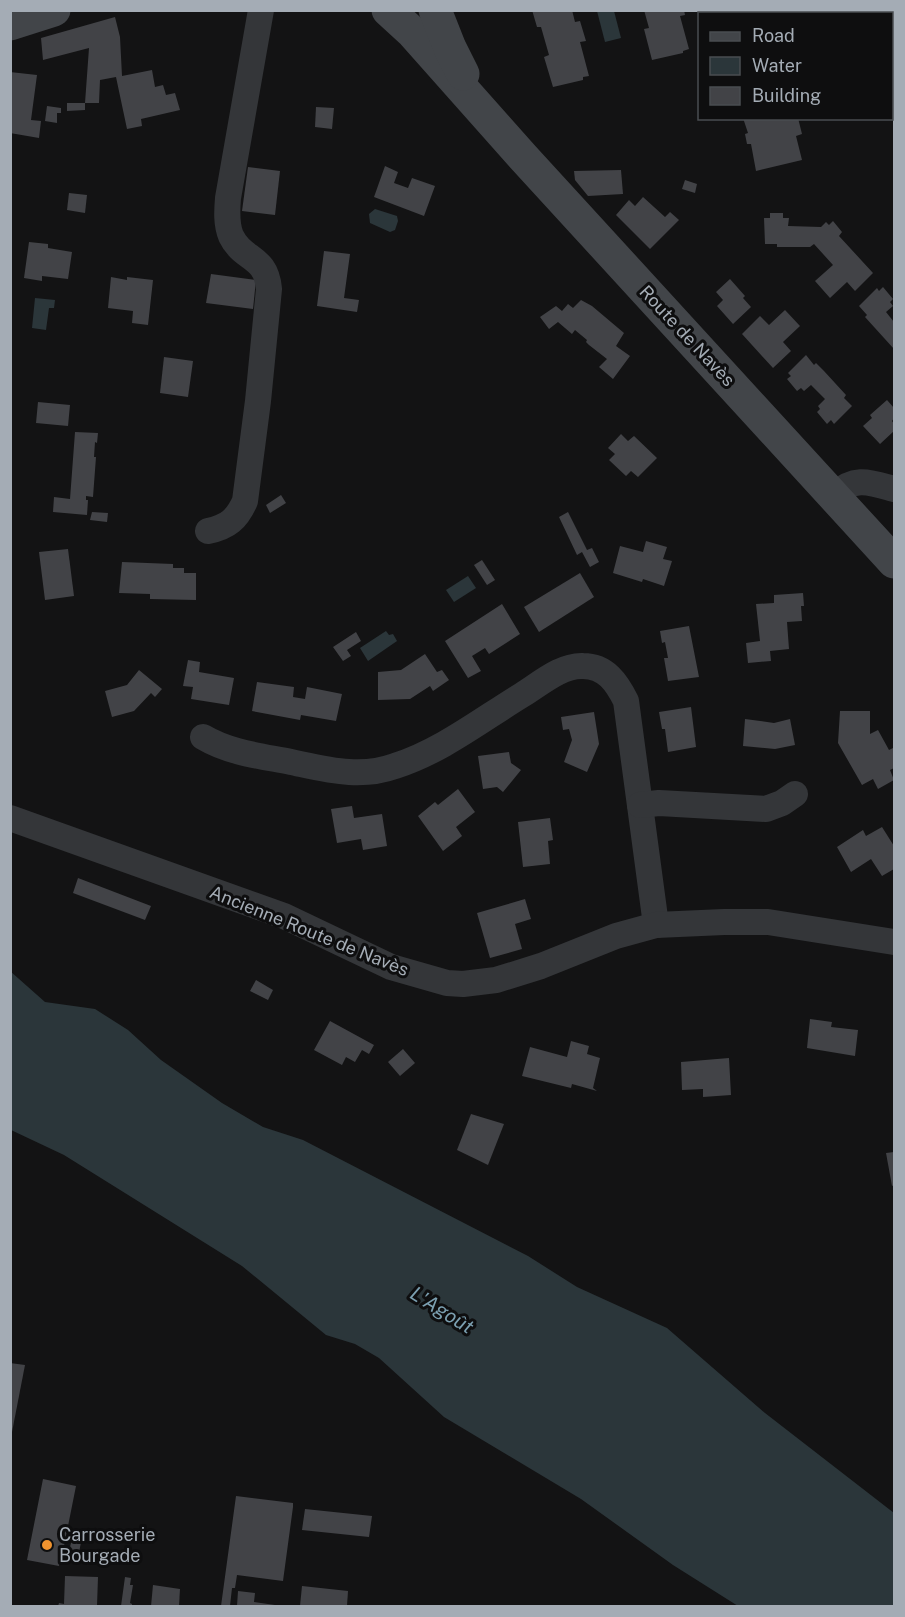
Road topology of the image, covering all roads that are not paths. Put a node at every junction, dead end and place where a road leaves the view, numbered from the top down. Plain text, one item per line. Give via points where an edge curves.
1 (54, 10) edge
2 (261, 10) edge
3 (388, 10) edge
4 (435, 10) edge
5 (10, 24) edge
6 (481, 108) junction
7 (894, 489) edge
8 (834, 495) junction
9 (208, 531) dead end
10 (894, 562) edge
11 (203, 737) dead end
12 (795, 794) dead end
13 (640, 805) junction
14 (10, 818) edge
15 (656, 925) junction
16 (894, 942) edge

1 - 5 main road
2 - 9 street via 227,219 237,246 266,271 267,311 244,501 231,523
3 - 6 main road
4 - 6 main road
6 - 8 main road, Route de Navès
7 - 8 street via 852,483
8 - 10 main road, Route de Navès
11 - 13 street via 231,750 333,770 373,771 393,767 437,747 557,673 582,666 595,667 608,674 626,701
12 - 13 street via 766,809
13 - 15 street
14 - 15 street, Ancienne Route de Navès via 284,916 391,967 433,980 464,984 496,980
15 - 16 street, Ancienne Route de Navès via 768,922

